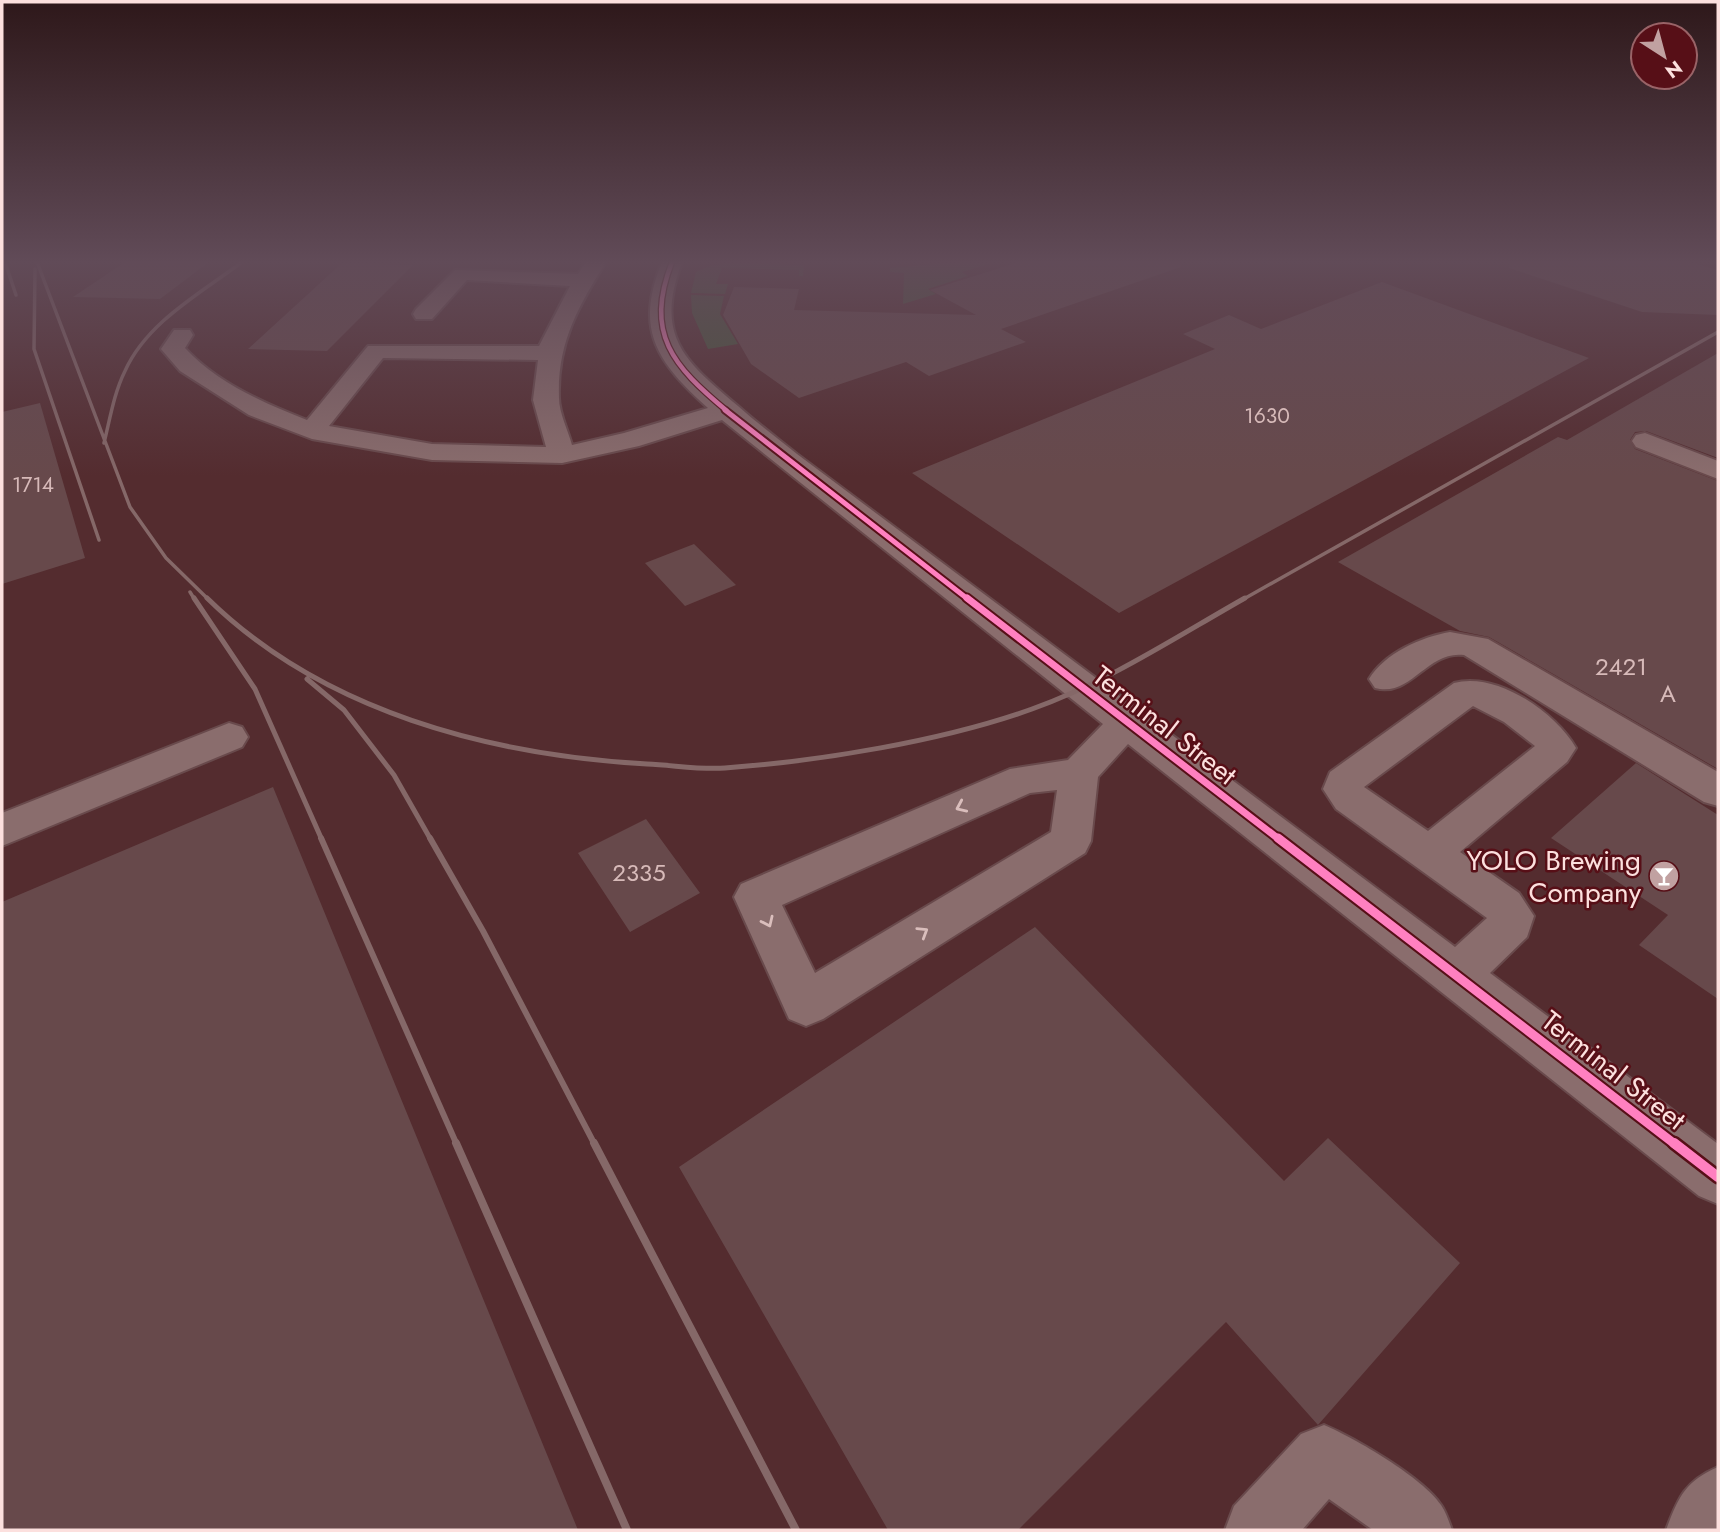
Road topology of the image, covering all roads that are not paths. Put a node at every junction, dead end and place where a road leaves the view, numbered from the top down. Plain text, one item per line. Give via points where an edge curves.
1 (556, 333) edge
2 (663, 333) edge
3 (182, 335) dead end
4 (550, 353) junction
5 (728, 410) junction
6 (312, 431) junction
7 (1645, 441) dead end
8 (562, 455) junction
9 (1718, 471) edge
10 (1387, 679) dead end
11 (1126, 722) junction
12 (229, 737) dead end
13 (1079, 773) junction
14 (1718, 791) edge
15 (2, 830) edge
16 (1429, 854) junction
17 (1457, 975) junction
18 (1718, 1177) edge
19 (1718, 1500) edge
20 (1412, 1522) edge
21 (1258, 1530) edge
22 (1699, 1530) edge

1 - 4 street
2 - 5 street, Terminal Street via 665,345 691,378
3 - 6 street via 173,349 188,366 258,410
4 - 6 street via 376,351
4 - 8 street via 546,400
5 - 8 street
5 - 11 street, Terminal Street
6 - 8 street via 432,452
7 - 9 street
10 - 14 street via 1440,642 1476,647
11 - 13 street
11 - 17 street, Terminal Street
12 - 15 street
13 -> 13 street via 1024,779 756,897 806,1004 1070,841
16 - 16 street via 1350,798 1344,782 1467,692 1486,696 1551,735 1557,748 1553,752
16 - 17 street via 1512,916 1511,924
17 - 18 street, Terminal Street
19 - 22 street
20 - 21 street via 1324,1457

